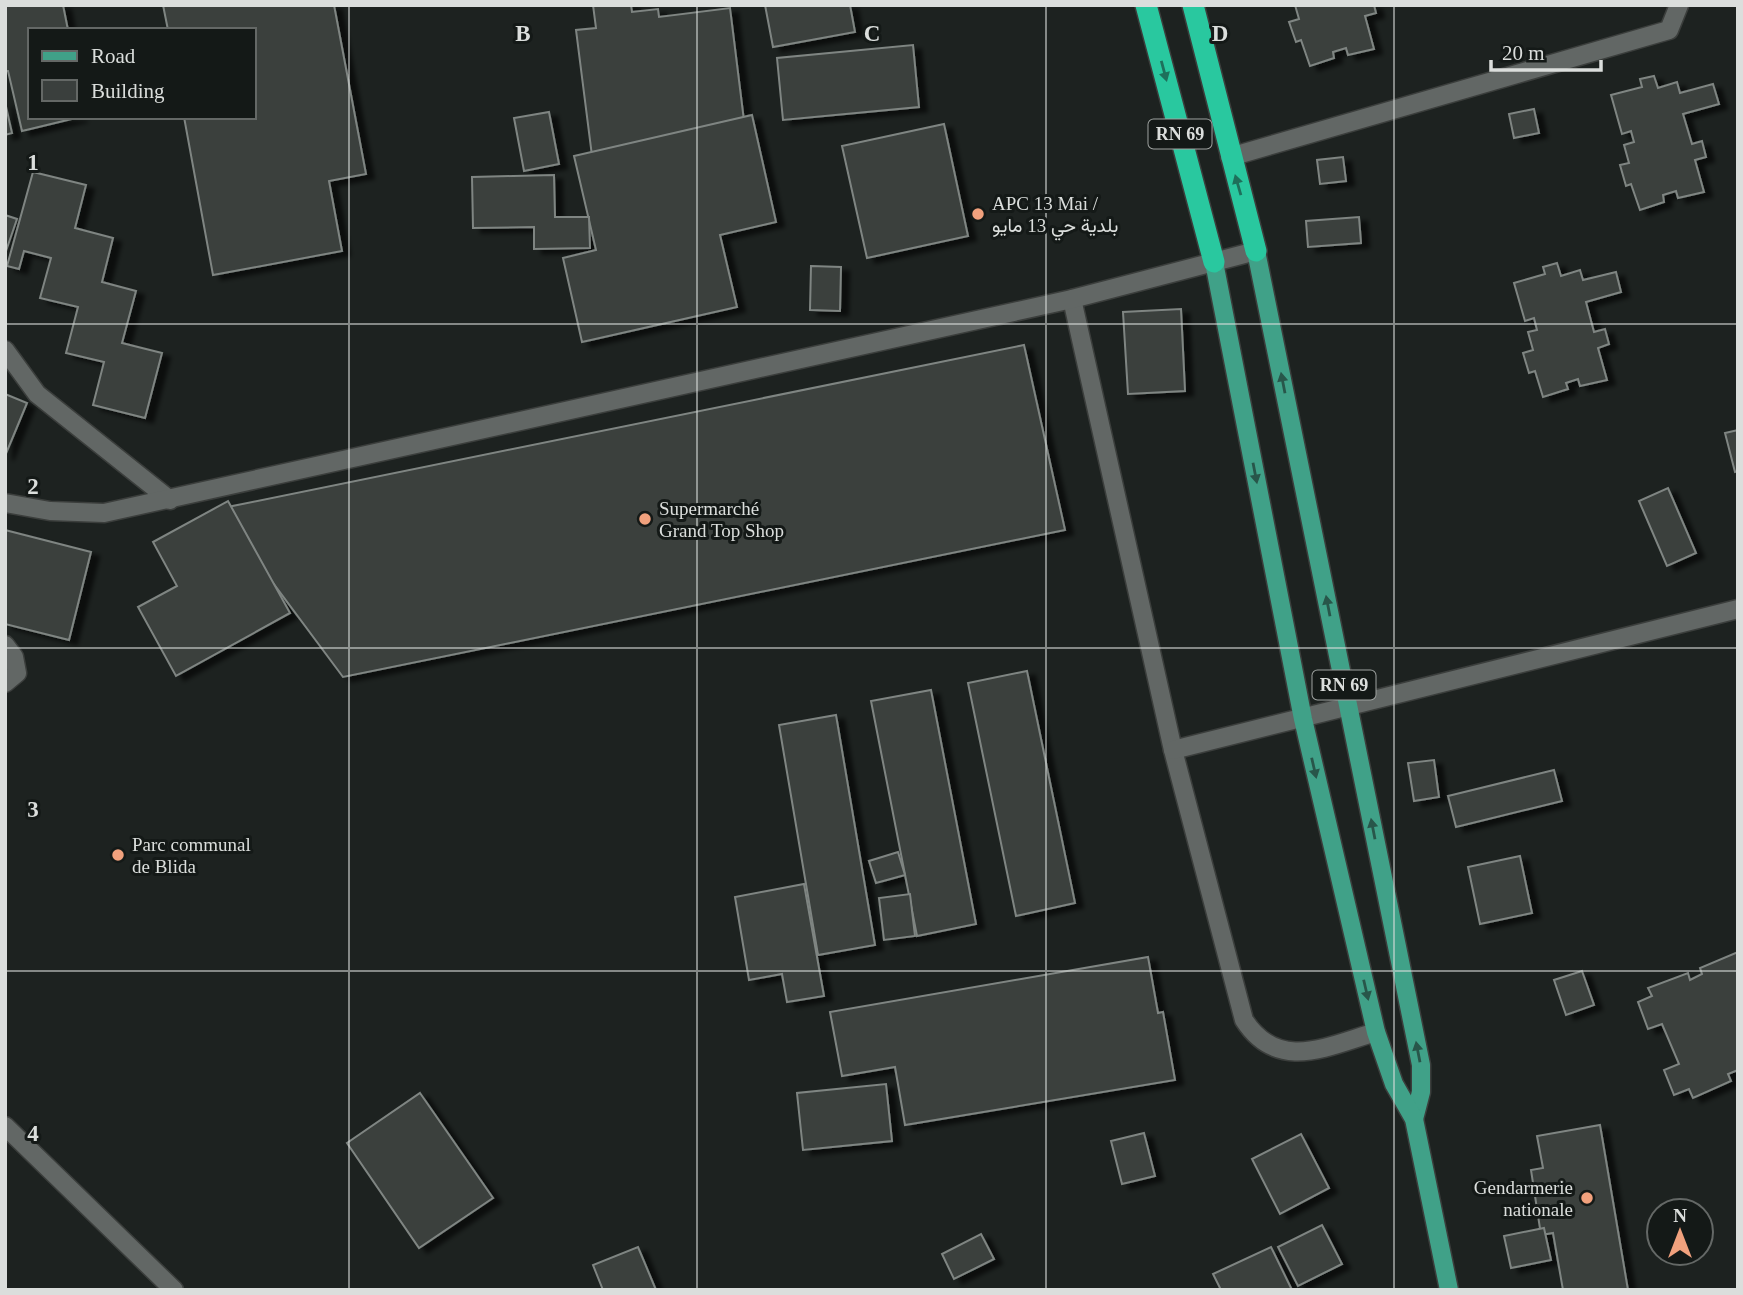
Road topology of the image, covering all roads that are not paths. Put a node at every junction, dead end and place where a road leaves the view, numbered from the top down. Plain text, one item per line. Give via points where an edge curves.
1 (1146, 5) edge
2 (1193, 5) edge
3 (1679, 5) edge
4 (1230, 157) junction
5 (1256, 251) junction
6 (1214, 262) junction
7 (1072, 299) junction
8 (5, 350) edge
9 (170, 499) junction
10 (5, 503) edge
11 (1738, 609) edge
12 (5, 645) edge
13 (5, 683) edge
14 (1349, 708) junction
15 (1303, 719) junction
16 (1173, 750) junction
17 (1376, 1032) junction
18 (1414, 1119) junction
19 (5, 1126) edge
20 (174, 1290) edge
21 (1449, 1290) edge

1 -> 6 highway, RN 69
2 - 4 highway, RN 69
3 - 4 street via 1669,30
5 -> 4 highway, RN 69
5 - 6 street
14 -> 5 main road, RN 69
6 - 7 street
6 -> 15 main road, RN 69
7 - 9 street
7 - 16 street
8 - 9 street via 37,394
9 - 10 street via 104,513
11 - 14 street
12 - 13 street via 14,657 17,673
14 - 15 street
18 -> 14 main road, RN 69 via 1421,1065
15 - 16 street
15 -> 17 main road, RN 69
16 - 17 street via 1240,1006 1252,1032 1290,1053
17 - 18 main road, RN 69 via 1394,1084
18 - 21 main road, RN 69
19 - 20 street

